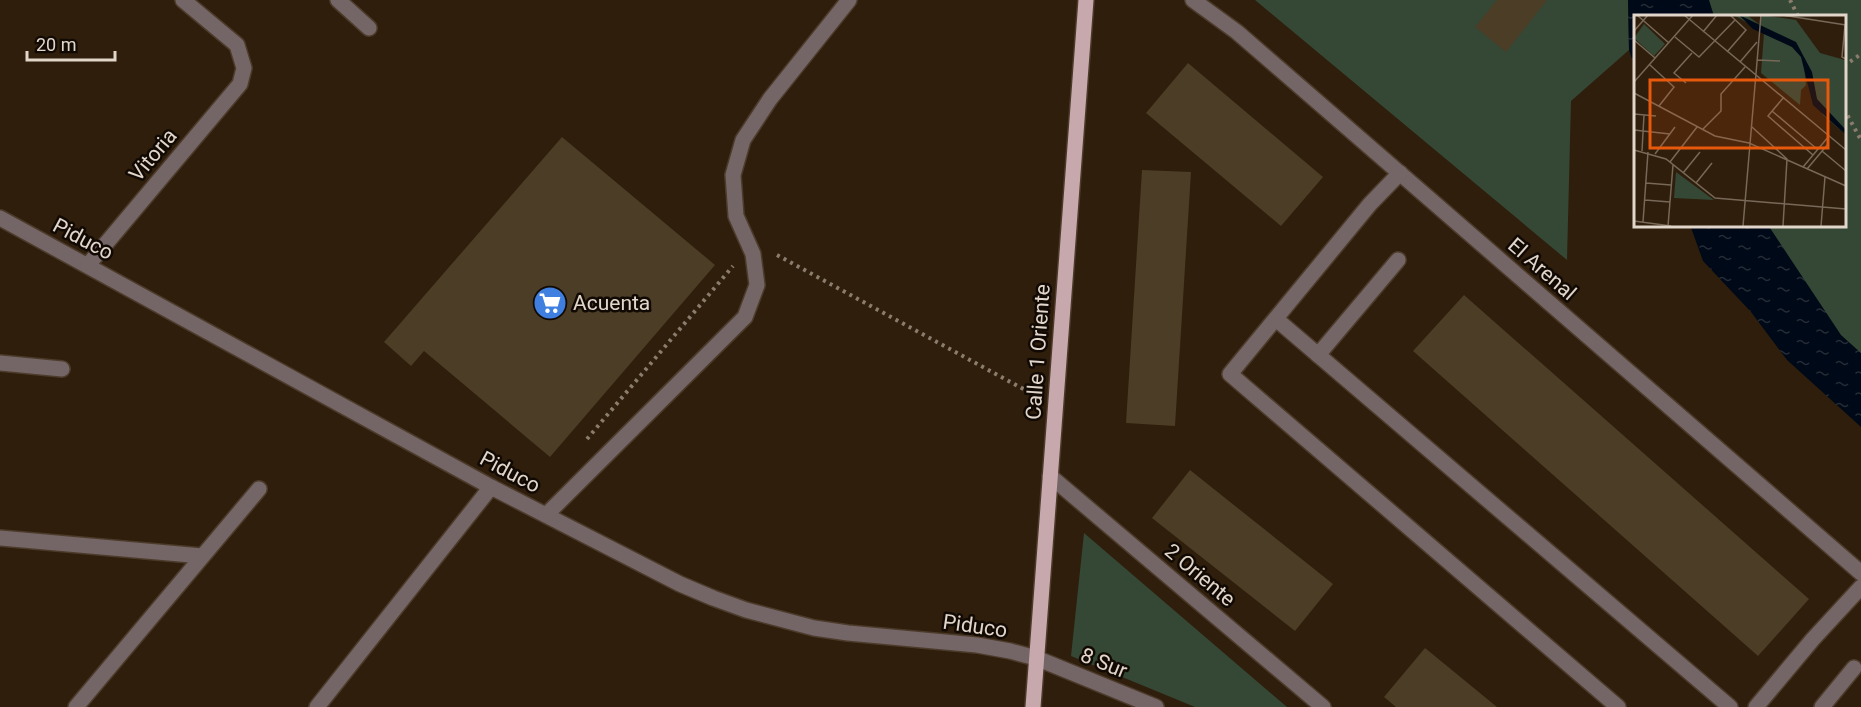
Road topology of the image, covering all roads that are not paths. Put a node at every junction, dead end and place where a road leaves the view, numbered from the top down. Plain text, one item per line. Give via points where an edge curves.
1 (183, 0) edge
2 (338, 0) edge
3 (849, 0) edge
4 (1086, 0) edge
5 (1193, 0) edge
6 (369, 28) dead end
7 (1400, 173) junction
8 (0, 218) edge
9 (1398, 260) dead end
10 (88, 265) junction
11 (1276, 319) junction
12 (1318, 355) junction
13 (0, 363) edge
14 (62, 369) dead end
15 (1050, 476) junction
16 (491, 487) junction
17 (259, 489) dead end
18 (546, 515) junction
19 (0, 538) edge
20 (202, 556) junction
21 (1861, 573) edge
22 (1861, 587) edge
23 (1036, 658) junction
24 (1854, 668) dead end
25 (76, 707) edge
26 (316, 707) edge
27 (1033, 707) edge
28 (1156, 707) edge
29 (1323, 707) edge
30 (1618, 707) edge
31 (1730, 707) edge
32 (1755, 707) edge
33 (1822, 707) edge

1 - 10 street, Vitoria via 237,45 244,68 240,84
2 - 6 street
3 - 18 street via 770,99 743,140 733,175 736,216 753,254 757,285 745,317
4 - 15 main road, Calle 1 Oriente
5 - 7 street, El Arenal via 1237,32
7 - 11 street
7 - 21 street, El Arenal
8 - 10 street, Piduco
9 - 12 street
10 - 16 street, Piduco
11 - 12 street
11 - 30 street via 1230,374
12 - 31 street
13 - 14 street
15 - 23 main road, Calle 1 Oriente
15 - 29 street, 2 Oriente
16 - 18 street, Piduco
16 - 26 street
17 - 20 street
18 - 23 street, Piduco via 680,584 746,610 814,628 977,645
19 - 20 street
20 - 25 street
22 - 32 street
23 - 27 main road, Calle 1 Oriente
23 - 28 street, 8 Sur
24 - 33 street

